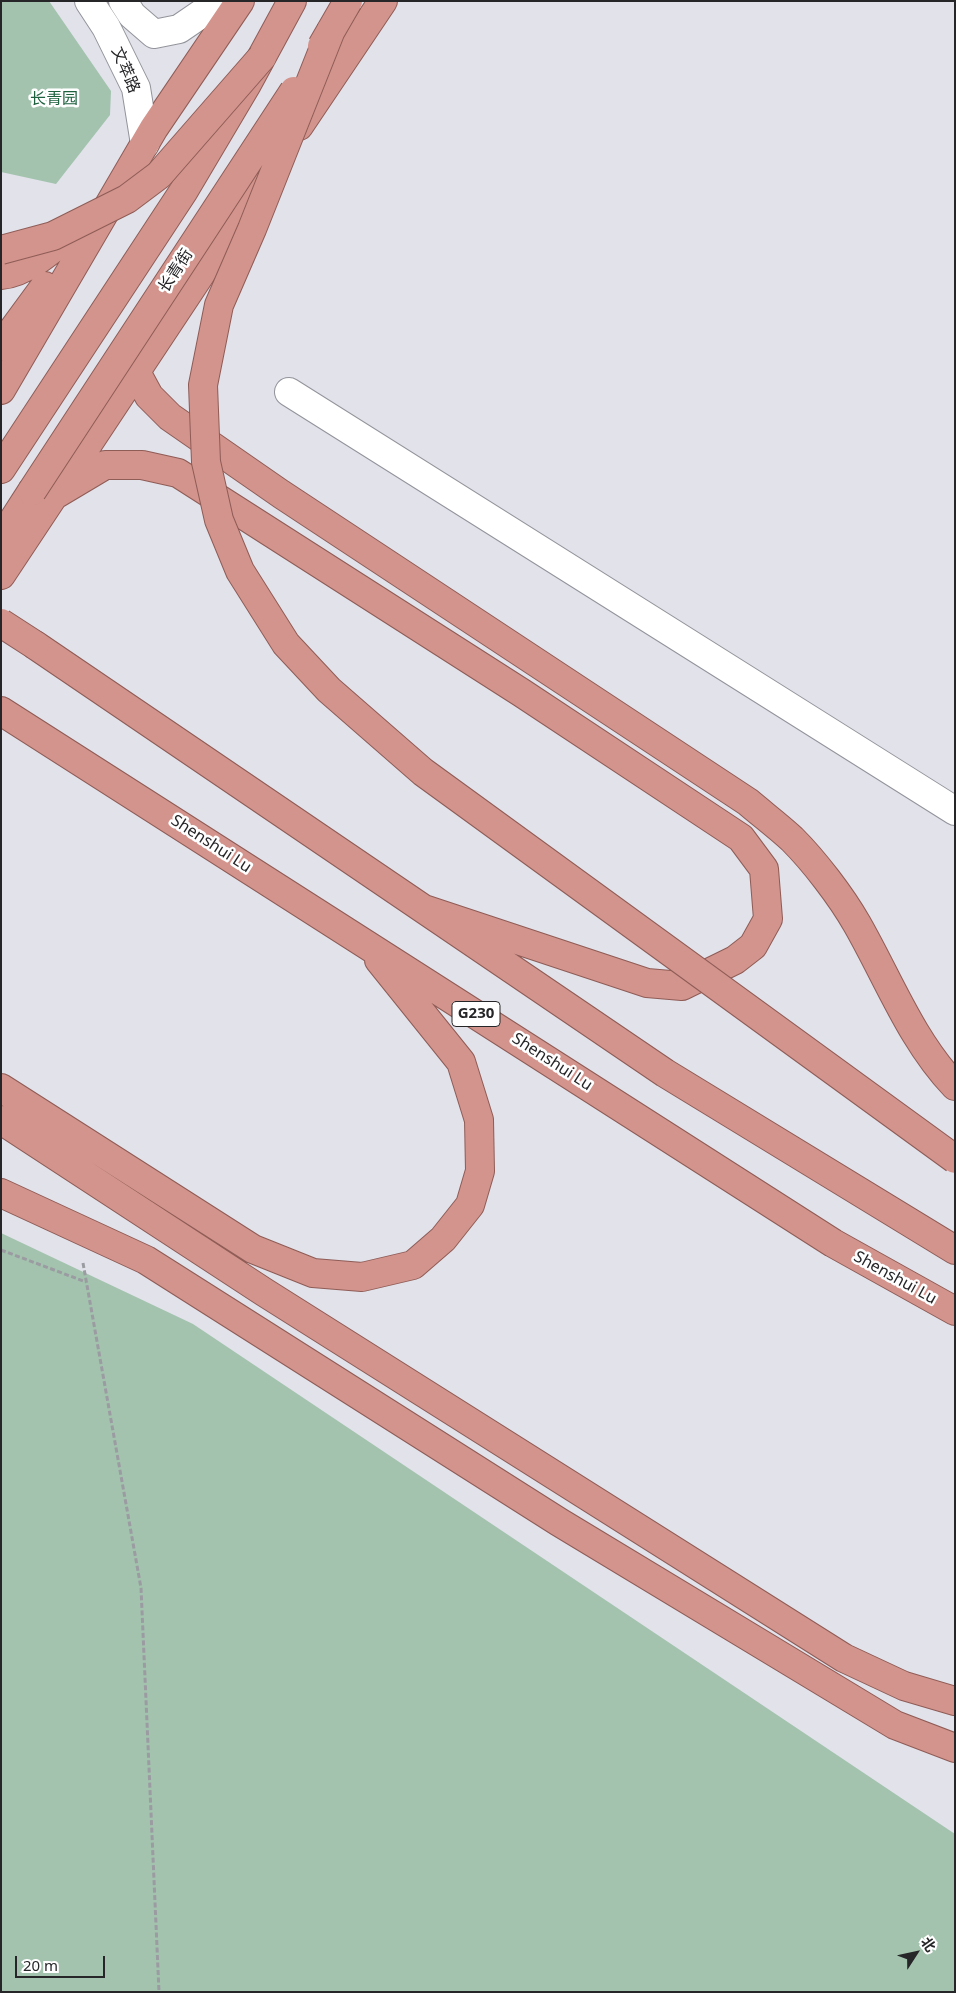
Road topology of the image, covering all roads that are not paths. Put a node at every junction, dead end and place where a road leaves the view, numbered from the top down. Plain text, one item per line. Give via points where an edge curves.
1 (89, 1) edge
2 (122, 1) edge
3 (220, 1) edge
4 (240, 1) edge
5 (292, 1) edge
6 (348, 1) edge
7 (383, 1) edge
8 (331, 30) junction
9 (262, 57) junction
10 (145, 144) junction
11 (116, 193) junction
12 (87, 244) junction
13 (1, 250) edge
14 (1, 275) edge
15 (1, 346) edge
16 (136, 372) junction
17 (1, 390) edge
18 (289, 392) dead end
19 (1, 469) edge
20 (53, 496) junction
21 (1, 539) edge
22 (1, 575) edge
23 (1, 623) edge
24 (1, 710) edge
25 (955, 811) edge
26 (424, 909) junction
27 (366, 944) junction
28 (955, 1086) edge
29 (1, 1088) edge
30 (1, 1120) edge
31 (955, 1158) edge
32 (1, 1193) edge
33 (955, 1250) edge
34 (879, 1269) junction
35 (955, 1311) edge
36 (955, 1332) edge
37 (955, 1702) edge
38 (955, 1748) edge

1 - 10 street, 文萃路 via 106,27 136,88
2 - 3 street via 132,15 154,34 179,29
4 - 10 highway
5 - 9 highway
6 - 8 highway, 长青街, bridge
7 - 16 highway
8 - 21 highway, 长青街, bridge
8 - 31 highway, bridge via 252,229 218,305 203,384 206,462 219,520 240,571 286,644 323,684 423,772
9 - 13 highway, bridge via 159,175 127,199 53,236
9 - 19 highway, bridge via 183,192
10 - 11 highway
11 - 12 highway
11 - 14 highway via 44,257
12 - 15 highway via 40,291
12 - 17 highway
16 - 20 highway
16 - 28 highway via 149,396 170,417 281,494 748,802 792,839 856,922 937,1068
18 - 25 street
20 - 22 highway
20 - 26 highway via 105,465 142,465 178,473 522,693 741,838 764,869 768,919 753,946 735,960 682,986 647,983
23 - 26 highway, bridge
24 - 27 highway, Shenshui Lu / G230
26 - 33 highway via 665,1073
27 - 29 highway via 461,1062 479,1120 480,1171 470,1205 443,1238 413,1265 362,1276 313,1273 253,1249
27 - 34 highway, Shenshui Lu / G230 via 832,1243
30 - 37 highway via 273,1297 844,1658 904,1686
32 - 38 highway via 146,1260 559,1522 895,1725
34 - 35 highway, Shenshui Lu / G230
34 - 36 highway

